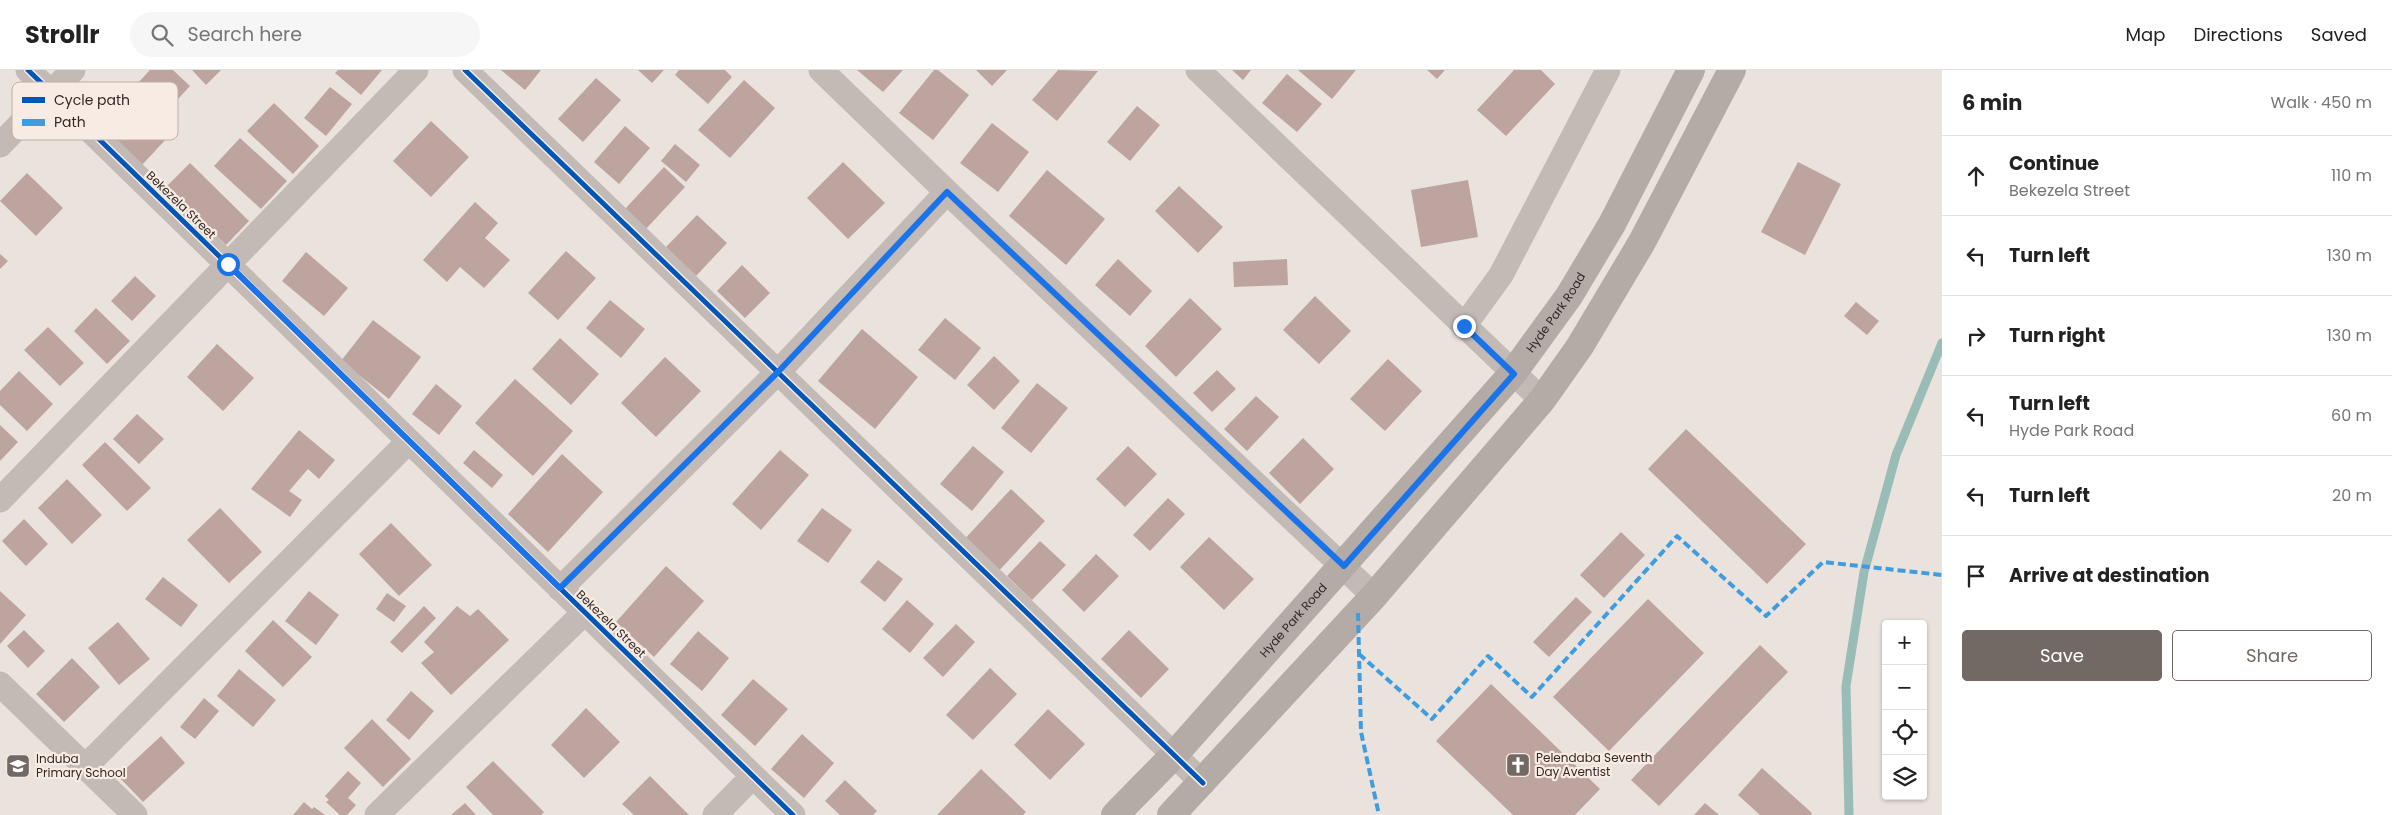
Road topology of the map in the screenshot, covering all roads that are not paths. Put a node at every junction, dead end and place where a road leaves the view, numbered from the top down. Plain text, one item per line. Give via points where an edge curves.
1 (28, 70) edge
2 (72, 70) edge
3 (416, 70) edge
4 (465, 70) edge
5 (821, 70) edge
6 (1198, 70) edge
7 (1608, 70) edge
8 (1691, 70) edge
9 (1732, 70) edge
10 (41, 82) edge
11 (61, 82) edge
12 (12, 133) edge
13 (100, 140) edge
14 (0, 145) edge
15 (947, 192) junction
16 (228, 264) junction
17 (1464, 326) junction
18 (778, 372) junction
19 (1514, 374) junction
20 (1542, 400) junction
21 (409, 441) junction
22 (0, 500) edge
23 (1344, 566) junction
24 (560, 588) junction
25 (1374, 596) junction
26 (585, 612) junction
27 (0, 684) edge
28 (1174, 755) junction
29 (85, 767) junction
30 (753, 776) junction
31 (1203, 782) junction
32 (135, 815) edge
33 (377, 815) edge
34 (715, 815) edge
35 (793, 815) edge
36 (1115, 815) edge
37 (1171, 815) edge

1 - 10 street, Bekezela Street
2 - 11 street
3 - 16 street
4 - 18 street
5 - 15 street
6 - 17 street
7 - 17 street via 1501,275
8 - 19 street, Hyde Park Road via 1612,224 1569,296
9 - 20 street via 1642,242 1580,346
12 - 14 street
13 - 16 street, Bekezela Street
15 - 18 street
15 - 23 street
16 - 21 street, Bekezela Street
16 - 22 street
17 - 19 street
18 - 24 street
18 - 28 street
19 - 20 street
19 - 23 street, Hyde Park Road
20 - 25 street
21 - 24 street, Bekezela Street
21 - 29 street
23 - 25 street
23 - 28 street, Hyde Park Road
24 - 26 street, Bekezela Street
25 - 31 street
26 - 30 street, Bekezela Street
26 - 33 street
27 - 29 street
28 - 31 street
28 - 36 street, Hyde Park Road
29 - 32 street
30 - 34 street
30 - 35 street, Bekezela Street
31 - 37 street

